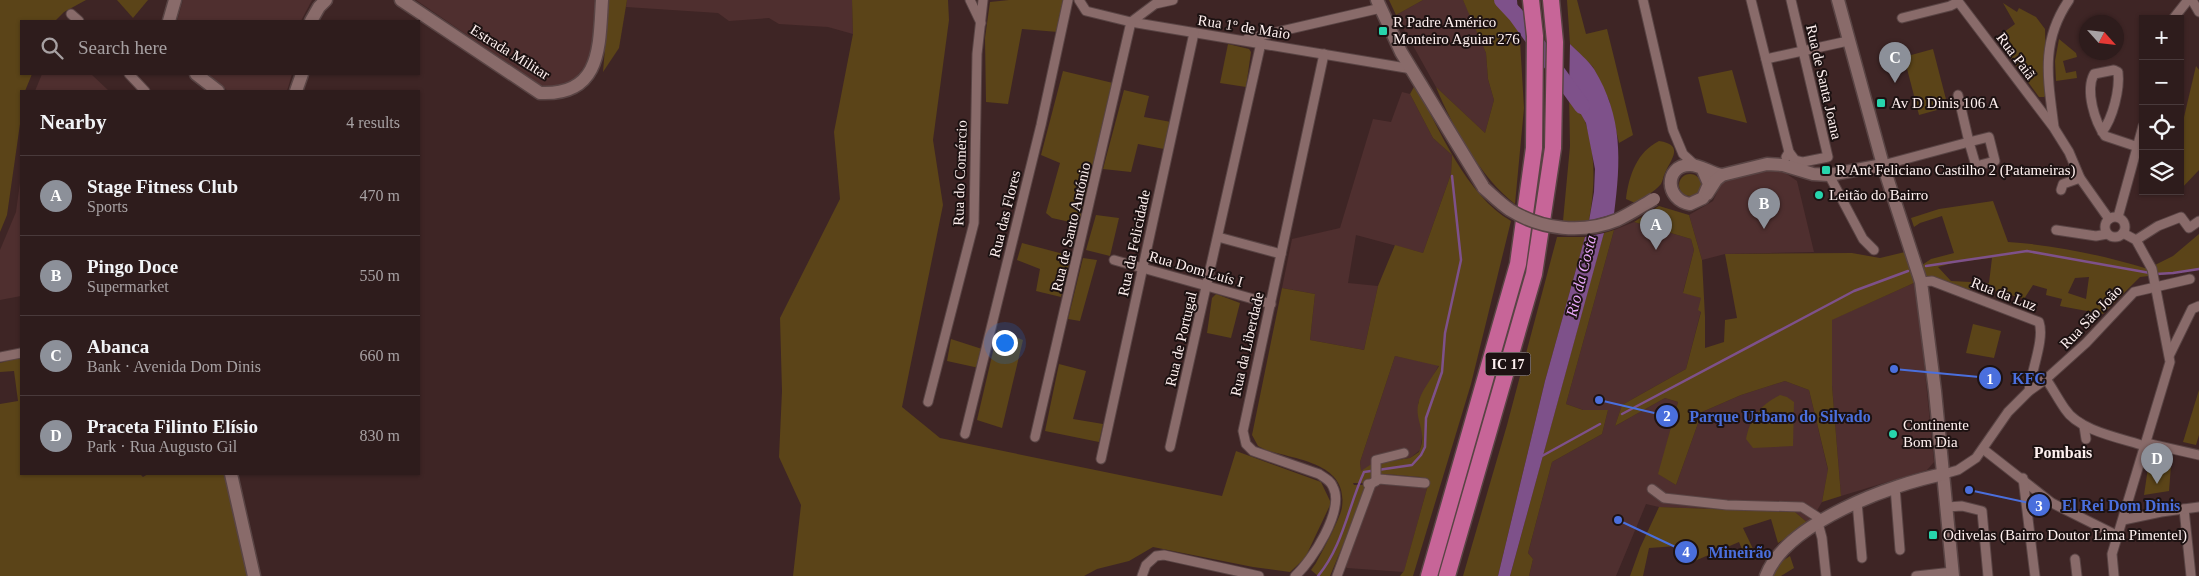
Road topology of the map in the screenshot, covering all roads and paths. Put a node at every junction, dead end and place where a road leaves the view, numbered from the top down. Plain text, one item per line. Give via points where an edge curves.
1 (175, 0) edge
2 (326, 0) edge
3 (402, 0) edge
4 (602, 0) edge
5 (970, 0) edge
6 (983, 0) edge
7 (1068, 0) edge
8 (1079, 0) edge
9 (1173, 0) edge
10 (1531, 0) edge
11 (1551, 0) edge
12 (1643, 0) edge
13 (1751, 0) edge
14 (1791, 0) edge
15 (1838, 0) edge
16 (2069, 0) edge
17 (2188, 0) edge
18 (2192, 0) edge
19 (1958, 1) edge
20 (1379, 4) edge
21 (2199, 12) edge
22 (71, 14) dead end
23 (2176, 15) edge
24 (1902, 18) dead end
25 (77, 20) edge
26 (169, 20) edge
27 (312, 20) edge
28 (1131, 22) junction
29 (981, 23) junction
30 (1194, 33) junction
31 (1243, 40) junction
32 (1848, 41) junction
33 (1261, 44) junction
34 (1802, 51) junction
35 (1324, 54) junction
36 (1766, 60) junction
37 (1412, 69) junction
38 (130, 75) edge
39 (197, 75) edge
40 (302, 75) edge
41 (145, 90) edge
42 (217, 90) edge
43 (296, 90) edge
44 (1958, 95) dead end
45 (2054, 128) junction
46 (2102, 132) junction
47 (2139, 143) edge
48 (2138, 147) junction
49 (1680, 148) junction
50 (1789, 152) junction
51 (1883, 165) junction
52 (1788, 166) junction
53 (1701, 168) junction
54 (1674, 174) junction
55 (1722, 175) junction
56 (1829, 175) junction
57 (2080, 178) junction
58 (2061, 190) dead end
59 (1707, 194) junction
60 (1656, 198) junction
61 (1681, 202) junction
62 (2118, 217) junction
63 (2108, 219) junction
64 (2199, 222) edge
65 (2056, 230) dead end
66 (2123, 233) junction
67 (2107, 234) junction
68 (1218, 237) junction
69 (2136, 240) junction
70 (1874, 250) dead end
71 (1281, 254) junction
72 (1114, 260) dead end
73 (1142, 269) junction
74 (2190, 279) dead end
75 (1921, 282) junction
76 (1206, 287) junction
77 (2155, 287) junction
78 (1271, 304) junction
79 (2199, 306) edge
80 (20, 353) edge
81 (2170, 354) junction
82 (0, 357) edge
83 (2046, 379) junction
84 (2029, 391) junction
85 (928, 402) dead end
86 (2084, 426) junction
87 (965, 434) dead end
88 (1035, 438) dead end
89 (2086, 439) dead end
90 (2146, 445) junction
91 (1170, 447) dead end
92 (1983, 449) junction
93 (1404, 453) dead end
94 (2199, 455) edge
95 (1101, 459) dead end
96 (1944, 474) junction
97 (231, 475) edge
98 (2023, 478) junction
99 (1373, 481) junction
100 (1425, 483) dead end
101 (1895, 487) junction
102 (1652, 489) dead end
103 (1858, 502) junction
104 (1947, 507) junction
105 (2199, 507) edge
106 (2184, 509) junction
107 (2123, 520) junction
108 (1820, 522) junction
109 (2118, 536) junction
110 (1900, 550) dead end
111 (1862, 558) dead end
112 (2075, 559) dead end
113 (1953, 574) edge
114 (254, 576) edge
115 (1142, 576) edge
116 (1259, 576) edge
117 (1296, 576) edge
118 (1337, 576) edge
119 (1429, 576) edge
120 (1447, 576) edge
121 (1766, 576) edge
122 (1826, 576) edge
123 (1916, 576) edge
124 (1988, 576) edge
125 (2035, 576) edge
126 (2077, 576) edge
127 (2114, 576) edge
128 (2191, 576) edge

1 - 26 street
2 - 27 street
3 - 4 street, Estrada Militar via 540,93 558,94 578,86 593,68 598,52
5 - 29 street
6 - 29 street, Rua do Comércio
7 - 87 street, Rua das Flores via 1041,125
8 - 28 street, Rua 1º de Maio via 1086,11
9 - 28 street via 1155,4
10 - 119 highway, IC 17 via 1535,36 1534,148 1518,264
11 - 120 highway, IC 17 via 1555,42 1553,148 1534,274
12 - 49 street
13 - 36 street
14 - 34 street, Rua de Santa Joana
15 - 32 street
16 - 45 street via 2055,24 2048,54
17 - 23 street
18 - 21 street
19 - 24 street
19 - 45 street, Rua Paiã
20 - 31 street
20 - 37 street
22 - 25 street
28 - 30 street, Rua 1º de Maio
28 - 88 street, Rua de Santo António
29 - 85 street, Rua do Comércio via 977,54 974,223
30 - 31 street, Rua 1º de Maio
30 - 73 street, Rua da Felicidade
31 - 33 street, Rua 1º de Maio
32 - 34 street
32 - 51 street
33 - 35 street, Rua 1º de Maio
33 - 68 street, Rua de Portugal
34 - 36 street
34 - 50 street, Rua de Santa Joana via 1828,157 1804,162 1795,160
35 - 37 street, Rua 1º de Maio
35 - 71 street, Rua da Liberdade
36 - 50 street
37 - 60 street, bridge via 1484,188 1520,216 1563,228 1604,225
38 - 41 street
39 - 42 street
40 - 43 street
44 - 51 street via 1969,142
45 - 57 street, Rua Paiã
46 - 46 street via 2096,119 2090,84 2094,74 2114,70 2118,72 2117,90
46 - 48 street via 2110,139
47 - 48 street
48 - 62 street
49 - 53 street via 1687,159
49 - 54 street
50 - 52 street
51 - 56 street
51 - 75 street
52 - 55 street via 1767,164
52 - 56 street
53 - 54 street via 1688,165
53 - 55 street
53 - 59 street via 1709,184
54 - 60 street
54 - 61 street via 1672,191
55 - 59 street via 1710,186
56 - 70 street via 1863,239
57 - 58 street via 2063,184
57 - 63 street, Rua Paiã
59 - 61 street via 1695,203
60 - 61 street via 1673,198
62 - 63 street
62 - 66 street via 2125,224
63 - 67 street
64 - 69 street via 2189,228 2181,218 2158,226
65 - 67 street via 2096,236
66 - 67 street via 2113,237
66 - 69 street
68 - 71 street
68 - 76 street, Rua de Portugal
69 - 77 street
71 - 78 street, Rua da Liberdade
72 - 73 street, Rua Dom Luís I
73 - 76 street, Rua Dom Luís I
73 - 95 street, Rua da Felicidade
74 - 77 street, Rua São João
75 - 84 street, Rua da Luz via 1932,281 2039,322 2042,331
75 - 96 street
76 - 78 street, Rua Dom Luís I
76 - 91 street, Rua de Portugal
77 - 81 street
77 - 83 street, Rua São João via 2134,292 2086,343
78 - 117 street, Rua da Liberdade via 1243,426 1244,440 1258,454 1319,474 1332,484 1335,493 1334,510 1319,546
79 - 81 street via 2192,310
80 - 82 street
81 - 90 street
83 - 84 street, Rua São João
83 - 86 street via 2065,410
84 - 92 street, Rua São João via 2008,412
86 - 89 street
86 - 90 street
90 - 94 street
90 - 107 street
92 - 96 street, Rua São João via 1969,465
92 - 98 street
93 - 99 street via 1379,458
96 - 101 street
96 - 104 street
97 - 114 street
98 - 109 street via 2052,503
98 - 125 street
99 - 100 street
99 - 118 street
101 - 103 street
101 - 110 street
102 - 108 street via 1664,498 1802,506
103 - 108 street
103 - 111 street
104 - 113 street
104 - 124 street via 1962,506 1982,512
105 - 106 street
106 - 107 street
106 - 128 street
107 - 109 street
108 - 121 street via 1780,554
108 - 122 street
109 - 127 street via 2112,554
112 - 126 street
113 - 123 street
115 - 116 street via 1146,565 1156,556

